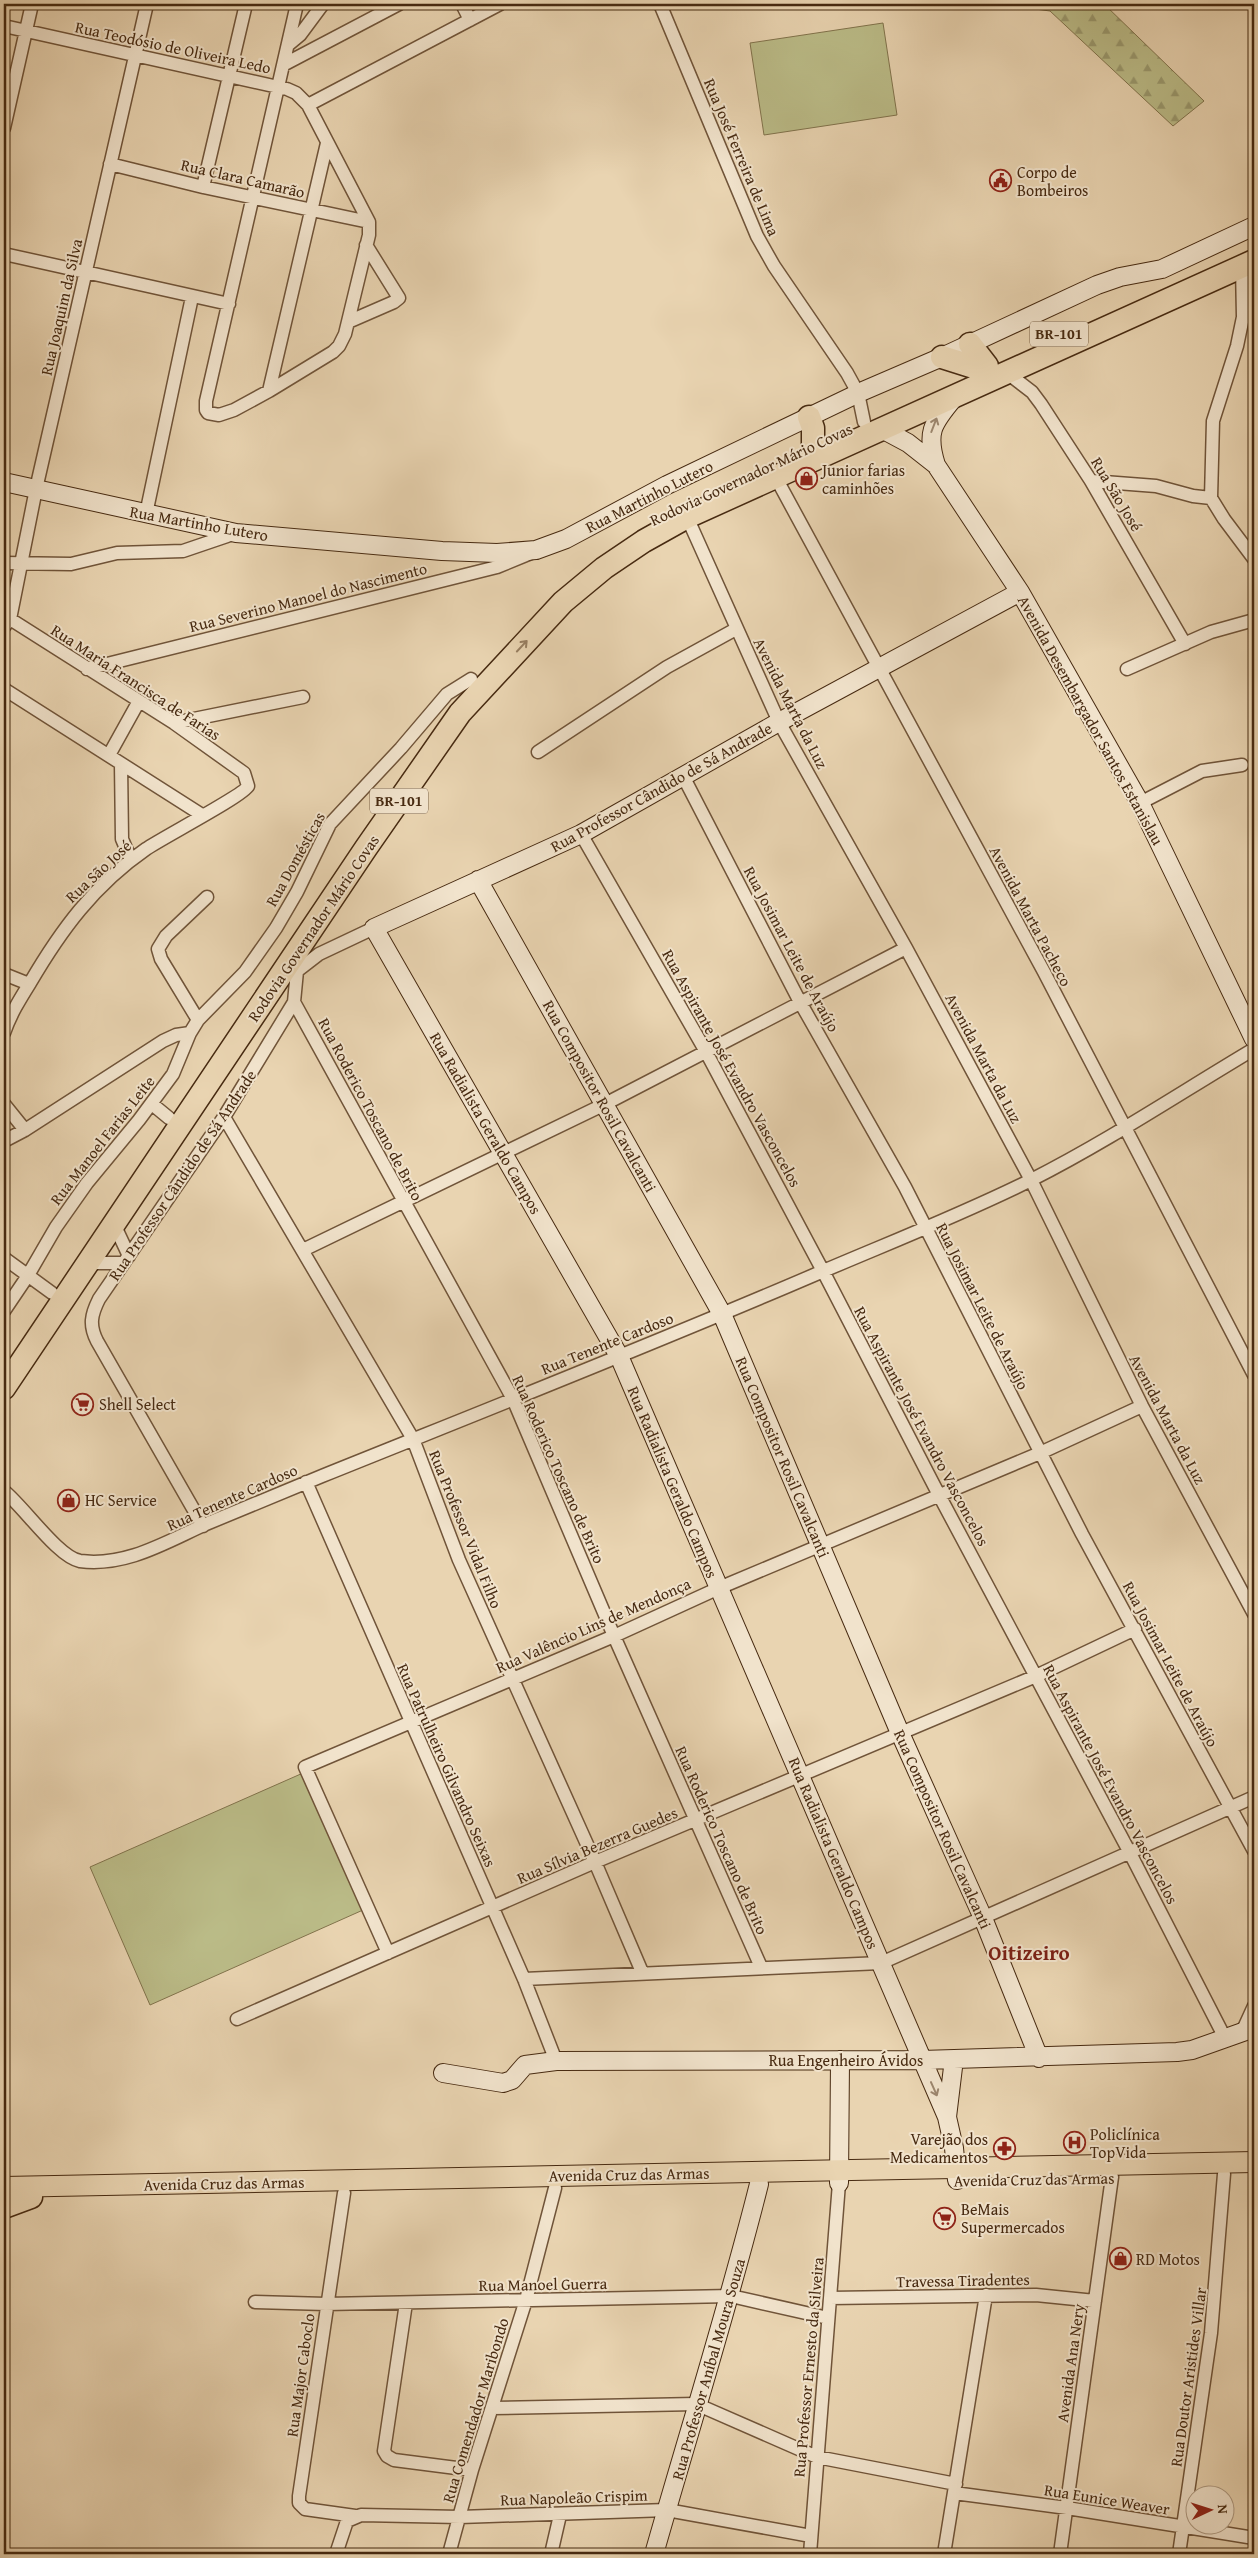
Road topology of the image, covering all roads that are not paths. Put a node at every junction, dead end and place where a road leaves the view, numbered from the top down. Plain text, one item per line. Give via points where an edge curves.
1 (32, 4) edge
2 (147, 4) edge
3 (246, 4) edge
4 (297, 4) edge
5 (323, 4) edge
6 (400, 4) edge
7 (462, 4) edge
8 (500, 4) edge
9 (660, 4) edge
10 (470, 20) junction
11 (4, 26) edge
12 (26, 31) junction
13 (288, 45) junction
14 (136, 57) junction
15 (283, 65) junction
16 (229, 78) junction
17 (276, 87) junction
18 (305, 102) junction
19 (4, 128) edge
20 (327, 143) junction
21 (110, 164) junction
22 (203, 187) junction
23 (252, 197) junction
24 (312, 211) junction
25 (369, 222) junction
26 (1254, 226) edge
27 (366, 245) junction
28 (1254, 246) edge
29 (4, 254) edge
30 (1248, 263) edge
31 (86, 273) junction
32 (192, 297) junction
33 (229, 304) junction
34 (348, 322) junction
35 (970, 344) junction
36 (942, 357) junction
37 (991, 369) junction
38 (269, 392) junction
39 (959, 392) junction
40 (858, 393) junction
41 (809, 417) junction
42 (872, 425) junction
43 (813, 444) junction
44 (936, 466) junction
45 (775, 476) junction
46 (1091, 481) junction
47 (4, 482) edge
48 (36, 489) junction
49 (1212, 498) junction
50 (146, 514) junction
51 (687, 517) junction
52 (236, 533) junction
53 (536, 550) junction
54 (1254, 559) edge
55 (4, 563) edge
56 (20, 564) junction
57 (1020, 592) junction
58 (1254, 620) edge
59 (7, 623) edge
60 (736, 629) junction
61 (1185, 644) junction
62 (1127, 668) dead end
63 (87, 669) junction
64 (878, 670) junction
65 (471, 679) junction
66 (4, 689) edge
67 (302, 697) dead end
68 (140, 701) junction
69 (174, 722) junction
70 (779, 722) junction
71 (538, 752) dead end
72 (108, 755) junction
73 (121, 764) junction
74 (1242, 764) dead end
75 (244, 773) joint
76 (683, 776) junction
77 (1140, 803) junction
78 (202, 814) junction
79 (581, 834) junction
80 (131, 860) junction
81 (478, 880) junction
82 (207, 896) dead end
83 (374, 928) junction
84 (906, 948) junction
85 (292, 968) junction
86 (4, 974) edge
87 (29, 984) junction
88 (294, 1002) junction
89 (800, 1002) junction
90 (198, 1020) junction
91 (190, 1032) junction
92 (4, 1033) edge
93 (1254, 1039) edge
94 (1254, 1049) edge
95 (705, 1050) junction
96 (4, 1104) edge
97 (605, 1104) junction
98 (160, 1111) junction
99 (224, 1117) junction
100 (1126, 1128) junction
101 (25, 1130) junction
102 (4, 1141) edge
103 (503, 1152) junction
104 (1031, 1180) junction
105 (402, 1202) junction
106 (114, 1224) junction
107 (924, 1228) junction
108 (303, 1250) junction
109 (4, 1258) edge
110 (126, 1259) junction
111 (88, 1263) junction
112 (823, 1271) junction
113 (27, 1277) junction
114 (52, 1294) junction
115 (4, 1311) edge
116 (722, 1314) junction
117 (619, 1356) junction
118 (4, 1366) edge
119 (1254, 1375) edge
120 (4, 1388) edge
121 (513, 1399) junction
122 (1142, 1406) junction
123 (413, 1440) junction
124 (1040, 1453) junction
125 (306, 1482) junction
126 (4, 1491) edge
127 (939, 1495) junction
128 (203, 1526) junction
129 (822, 1545) junction
130 (719, 1588) junction
131 (1254, 1614) edge
132 (1135, 1629) junction
133 (614, 1636) junction
134 (1036, 1676) junction
135 (512, 1679) junction
136 (410, 1722) junction
137 (900, 1733) junction
138 (799, 1775) junction
139 (1254, 1797) edge
140 (1230, 1809) junction
141 (696, 1820) junction
142 (1254, 1851) edge
143 (1130, 1853) junction
144 (595, 1862) junction
145 (492, 1908) junction
146 (983, 1918) junction
147 (388, 1953) junction
148 (881, 1963) junction
149 (761, 1967) junction
150 (642, 1972) junction
151 (524, 1979) junction
152 (1254, 2006) edge
153 (237, 2019) dead end
154 (1249, 2029) edge
155 (1225, 2038) junction
156 (1039, 2058) junction
157 (954, 2059) junction
158 (840, 2060) junction
159 (922, 2060) junction
160 (556, 2061) junction
161 (443, 2073) dead end
162 (947, 2117) junction
163 (1254, 2162) edge
164 (956, 2174) junction
165 (1224, 2174) junction
166 (1254, 2174) edge
167 (839, 2176) junction
168 (1112, 2177) junction
169 (759, 2184) junction
170 (4, 2187) edge
171 (555, 2188) junction
172 (344, 2193) junction
173 (31, 2197) junction
174 (4, 2198) edge
175 (4, 2207) edge
176 (986, 2295) junction
177 (731, 2296) junction
178 (830, 2298) junction
179 (526, 2300) junction
180 (1095, 2301) junction
181 (255, 2302) dead end
182 (406, 2303) junction
183 (326, 2304) junction
184 (828, 2318) junction
185 (696, 2404) junction
186 (492, 2408) junction
187 (817, 2458) junction
188 (472, 2470) junction
189 (955, 2489) junction
190 (1067, 2508) junction
191 (667, 2510) junction
192 (560, 2515) junction
193 (355, 2516) junction
194 (460, 2517) junction
195 (1184, 2527) junction
196 (811, 2536) junction
197 (1254, 2538) edge
198 (336, 2554) edge
199 (449, 2554) edge
200 (551, 2554) edge
201 (654, 2554) edge
202 (810, 2554) edge
203 (944, 2554) edge
204 (1060, 2554) edge
205 (1179, 2554) edge

1 - 12 street
2 - 14 street, Rua Joaquim da Silva
3 - 16 street
4 - 13 street
5 - 13 street via 300,35
6 - 15 street
7 - 10 street
8 - 10 street
9 - 40 street, Rua José Ferreira de Lima via 757,236
10 - 18 street
11 - 12 street, Rua Teodósio de Oliveira Ledo
12 - 14 street, Rua Teodósio de Oliveira Ledo
12 - 19 street
13 - 15 street
14 - 16 street, Rua Teodósio de Oliveira Ledo
14 - 21 street, Rua Joaquim da Silva
15 - 17 street
16 - 17 street, Rua Teodósio de Oliveira Ledo
16 - 22 street
17 - 18 street, Rua Teodósio de Oliveira Ledo via 296,93
17 - 23 street
18 - 20 street
20 - 24 street
20 - 25 street
21 - 22 street, Rua Clara Camarão
21 - 31 street, Rua Joaquim da Silva
22 - 23 street, Rua Clara Camarão
23 - 24 street, Rua Clara Camarão
23 - 33 street
24 - 25 street, Rua Clara Camarão
24 - 38 street
25 - 27 street
26 - 35 street, Rua Martinho Lutero via 1147,274 1120,277 1096,285
27 - 34 street
27 - 34 street via 399,298
28 - 37 highway, Rodovia Governador Mário Covas / BR-101
29 - 31 street
30 - 37 highway, Rodovia Governador Mário Covas / BR-101
30 - 49 street via 1237,346 1213,421
31 - 32 street
31 - 48 street, Rua Joaquim da Silva
32 - 33 street
32 - 50 street
33 - 38 street via 206,401 208,414 219,415
34 - 38 street via 343,340 333,352
35 - 36 street, Rua Martinho Lutero
35 - 37 highway
36 - 37 highway
36 - 40 street, Rua Martinho Lutero
37 - 39 highway, Rodovia Governador Mário Covas / BR-101
37 - 42 highway, Rodovia Governador Mário Covas / BR-101
37 - 46 street, Rua São José via 1032,392
39 - 42 highway, Rodovia Governador Mário Covas / BR-101
44 -> 39 street, Avenida Desembargador Santos Estanislau via 930,439 932,427
40 - 41 street, Rua Martinho Lutero
40 - 42 street, Rua José Ferreira de Lima
41 - 43 highway
41 - 53 street, Rua Martinho Lutero via 566,539
42 - 43 highway, Rodovia Governador Mário Covas / BR-101
42 - 44 street, Avenida Desembargador Santos Estanislau via 908,443
42 - 45 highway, Rodovia Governador Mário Covas / BR-101
43 - 65 highway, Rodovia Governador Mário Covas / BR-101 via 674,508 607,548 553,593
44 - 57 street, Avenida Desembargador Santos Estanislau
45 - 51 highway, Rodovia Governador Mário Covas / BR-101
45 - 64 street, Avenida Marta Pacheco
46 - 49 street via 1156,486
46 - 61 street, Rua São José
47 - 48 street, Rua Martinho Lutero
48 - 50 street, Rua Martinho Lutero
48 - 56 street, Rua Joaquim da Silva
49 - 54 street via 1224,520
50 - 52 street, Rua Martinho Lutero
51 - 60 street, Avenida Marta da Luz
85 -> 51 highway, Rodovia Governador Mário Covas / BR-101 via 469,702 563,602 604,568
52 - 53 street, Rua Martinho Lutero via 442,551 497,553
52 - 56 street via 183,551 117,554 71,564
53 - 63 street, Rua Severino Manoel do Nascimento via 497,567
55 - 56 street
56 - 59 street, Rua Joaquim da Silva
57 - 64 street, Rua Professor Cândido de Sá Andrade
57 - 77 street, Avenida Desembargador Santos Estanislau
58 - 61 street via 1211,632
59 - 63 street, Rua Maria Francisca de Farias
60 - 70 street, Avenida Marta da Luz
60 - 71 street via 667,667
61 - 62 street
63 - 68 street, Rua Maria Francisca de Farias
64 - 70 street, Rua Professor Cândido de Sá Andrade
64 - 100 street, Avenida Marta Pacheco
65 - 90 street, Rua Domésticas via 446,694 401,748 338,814 297,892 255,959
65 - 98 highway, Rodovia Governador Mário Covas / BR-101 via 449,705
66 - 72 street
67 - 69 street
68 - 69 street, Rua Maria Francisca de Farias
68 - 72 street
69 - 75 street, Rua Maria Francisca de Farias
70 - 76 street, Rua Professor Cândido de Sá Andrade
70 - 84 street, Avenida Marta da Luz
72 - 73 street
73 - 78 street
73 - 80 street via 122,839
74 - 77 street via 1202,771
75 - 78 street, Rua São José via 248,786 243,792
76 - 79 street, Rua Professor Cândido de Sá Andrade
76 - 89 street, Rua Josimar Leite de Araújo
77 - 93 street, Avenida Desembargador Santos Estanislau
78 - 80 street, Rua São José
79 - 81 street, Rua Professor Cândido de Sá Andrade
79 - 95 street, Rua Aspirante José Evandro Vasconcelos
80 - 87 street, Rua São José via 67,923
81 - 83 street, Rua Professor Cândido de Sá Andrade
81 - 97 street, Rua Compositor Rosil Cavalcanti
82 - 90 street via 158,948 161,959
83 - 85 street, Rua Professor Cândido de Sá Andrade
83 - 103 street, Rua Radialista Geraldo Campos
84 - 89 street
84 - 104 street, Avenida Marta da Luz
85 - 88 street
85 - 106 highway, Rodovia Governador Mário Covas / BR-101
86 - 87 street
87 - 92 street, Rua São José
88 - 99 street, Rua Professor Cândido de Sá Andrade
88 - 105 street, Rua Roderico Toscano de Brito
89 - 95 street
89 - 107 street, Rua Josimar Leite de Araújo via 884,1148
90 - 91 street, Rua Manoel Farias Leite
91 - 98 street, Rua Manoel Farias Leite
91 - 101 street via 163,1041
94 - 100 street, Rua Tenente Cardoso
95 - 97 street
95 - 112 street, Rua Aspirante José Evandro Vasconcelos
96 - 101 street
97 - 103 street
97 - 116 street, Rua Compositor Rosil Cavalcanti
98 - 113 street, Rua Manoel Farias Leite via 87,1183
98 - 114 highway, Rodovia Governador Mário Covas / BR-101
99 - 108 street, Rua Professor Vidal Filho
99 - 110 street, Rua Professor Cândido de Sá Andrade
100 - 104 street, Rua Tenente Cardoso
100 - 119 street, Avenida Marta Pacheco
101 - 102 street
103 - 105 street
103 - 117 street, Rua Radialista Geraldo Campos
104 - 107 street, Rua Tenente Cardoso
104 - 122 street, Avenida Marta da Luz
105 - 108 street
105 - 121 street, Rua Roderico Toscano de Brito
106 - 110 street
106 - 111 highway, Rodovia Governador Mário Covas / BR-101
107 - 112 street, Rua Tenente Cardoso
107 - 124 street, Rua Josimar Leite de Araújo
108 - 123 street, Rua Professor Vidal Filho
109 - 113 street
110 - 111 street
110 - 128 street, Rua Professor Cândido de Sá Andrade via 92,1313 93,1332
111 - 120 highway, Rodovia Governador Mário Covas / BR-101
112 - 116 street, Rua Tenente Cardoso
112 - 127 street, Rua Aspirante José Evandro Vasconcelos
113 - 114 street
113 - 115 street, Rua Manoel Farias Leite
114 - 118 highway, Rodovia Governador Mário Covas / BR-101
116 - 117 street, Rua Tenente Cardoso
116 - 129 street, Rua Compositor Rosil Cavalcanti
117 - 121 street, Rua Tenente Cardoso
117 - 130 street, Rua Radialista Geraldo Campos
121 - 123 street, Rua Tenente Cardoso
121 - 133 street, Rua Roderico Toscano de Brito
122 - 124 street, Rua Valêncio Lins de Mendonça
122 - 131 street, Avenida Marta da Luz
123 - 125 street, Rua Tenente Cardoso
123 - 135 street, Rua Professor Vidal Filho via 459,1560
124 - 127 street, Rua Valêncio Lins de Mendonça
124 - 132 street, Rua Josimar Leite de Araújo
125 - 128 street, Rua Tenente Cardoso
125 - 136 street, Rua Patrulheiro Gilvandro Seixas
126 - 128 street, Rua Tenente Cardoso via 60,1551 78,1561 113,1560 137,1555
127 - 129 street, Rua Valêncio Lins de Mendonça
127 - 134 street, Rua Aspirante José Evandro Vasconcelos
129 - 130 street, Rua Valêncio Lins de Mendonça
129 - 137 street, Rua Compositor Rosil Cavalcanti
130 - 133 street, Rua Valêncio Lins de Mendonça
130 - 138 street, Rua Radialista Geraldo Campos
132 - 134 street, Rua Sílvia Bezerra Guedes
132 - 140 street, Rua Josimar Leite de Araújo
133 - 135 street, Rua Valêncio Lins de Mendonça
133 - 141 street, Rua Roderico Toscano de Brito
134 - 137 street, Rua Sílvia Bezerra Guedes
134 - 143 street, Rua Aspirante José Evandro Vasconcelos
135 - 136 street, Rua Valêncio Lins de Mendonça
135 - 144 street, Rua Professor Vidal Filho
136 - 145 street, Rua Patrulheiro Gilvandro Seixas
136 - 147 street, Rua Valêncio Lins de Mendonça via 305,1767
137 - 138 street, Rua Sílvia Bezerra Guedes
137 - 146 street, Rua Compositor Rosil Cavalcanti
138 - 141 street, Rua Sílvia Bezerra Guedes
138 - 148 street, Rua Radialista Geraldo Campos
139 - 140 street
140 - 142 street, Rua Josimar Leite de Araújo
140 - 143 street
141 - 144 street, Rua Sílvia Bezerra Guedes
141 - 149 street, Rua Roderico Toscano de Brito
143 - 146 street
143 - 155 street, Rua Aspirante José Evandro Vasconcelos
144 - 145 street, Rua Sílvia Bezerra Guedes
144 - 150 street, Rua Professor Vidal Filho
145 - 147 street, Rua Sílvia Bezerra Guedes
145 - 151 street, Rua Patrulheiro Gilvandro Seixas
146 - 148 street
146 - 156 street, Rua Compositor Rosil Cavalcanti
147 - 153 street, Rua Sílvia Bezerra Guedes
148 - 149 street
148 - 159 street, Rua Radialista Geraldo Campos
149 - 150 street
150 - 151 street
151 - 160 street, Rua Patrulheiro Gilvandro Seixas
152 - 154 street
154 - 155 street, Rua Engenheiro Ávidos
155 - 156 street, Rua Engenheiro Ávidos via 1177,2052
156 - 157 street, Rua Engenheiro Ávidos
157 - 159 street, Rua Engenheiro Ávidos
157 - 162 street
158 - 159 street, Rua Engenheiro Ávidos
158 - 160 street, Rua Engenheiro Ávidos
158 - 167 street
159 -> 162 street, Rua Radialista Geraldo Campos
160 - 161 street, Rua Engenheiro Ávidos via 526,2065 512,2080 504,2083
162 - 164 street
163 - 164 main road, Avenida Cruz das Armas
164 - 167 main road, Avenida Cruz das Armas
164 - 168 main road, Avenida Cruz das Armas
165 - 166 main road, Avenida Cruz das Armas
165 - 168 main road, Avenida Cruz das Armas
165 - 195 street, Rua Doutor Aristides Villar via 1217,2284
167 - 169 main road, Avenida Cruz das Armas
167 - 170 main road, Avenida Cruz das Armas
167 - 178 street, Rua Professor Ernesto da Silveira
168 - 180 street, Avenida Ana Nery
169 - 171 main road, Avenida Cruz das Armas
169 - 177 street, Rua Professor Aníbal Moura Souza
171 - 172 main road, Avenida Cruz das Armas
171 - 179 street, Rua Comendador Maribondo
172 - 173 main road, Avenida Cruz das Armas
172 - 183 street, Rua Major Caboclo
173 - 174 main road, Avenida Cruz das Armas
173 - 175 highway
176 - 178 street, Travessa Tiradentes
176 - 180 street, Travessa Tiradentes via 1036,2295
176 - 189 street
177 - 179 street, Rua Manoel Guerra
177 - 184 street, Rua Manoel Guerra
177 - 185 street, Rua Professor Aníbal Moura Souza
178 - 184 street, Rua Professor Ernesto da Silveira
179 - 182 street, Rua Manoel Guerra
179 - 186 street, Rua Comendador Maribondo
180 - 190 street, Avenida Ana Nery
181 - 183 street, Rua Manoel Guerra
182 - 183 street, Rua Manoel Guerra
182 - 188 street via 384,2451 394,2460
183 - 193 street, Rua Major Caboclo via 299,2503 305,2509
184 - 187 street, Rua Professor Ernesto da Silveira
185 - 186 street
185 - 187 street, Rua Eunice Weaver
185 - 191 street, Rua Professor Aníbal Moura Souza
186 - 188 street, Rua Comendador Maribondo
187 - 189 street, Rua Eunice Weaver
187 - 196 street, Rua Professor Ernesto da Silveira
188 - 194 street, Rua Comendador Maribondo
189 - 190 street, Rua Eunice Weaver
189 - 203 street
190 - 195 street, Rua Eunice Weaver
190 - 204 street, Avenida Ana Nery
191 - 192 street, Rua Napoleão Crispim
191 - 196 street, Rua Napoleão Crispim
191 - 201 street, Rua Professor Aníbal Moura Souza
192 - 194 street, Rua Napoleão Crispim
192 - 200 street
193 - 194 street, Rua Napoleão Crispim
193 - 198 street via 347,2521
194 - 199 street, Rua Comendador Maribondo
195 - 197 street, Rua Eunice Weaver
195 - 205 street, Rua Doutor Aristides Villar
196 - 202 street, Rua Professor Ernesto da Silveira

